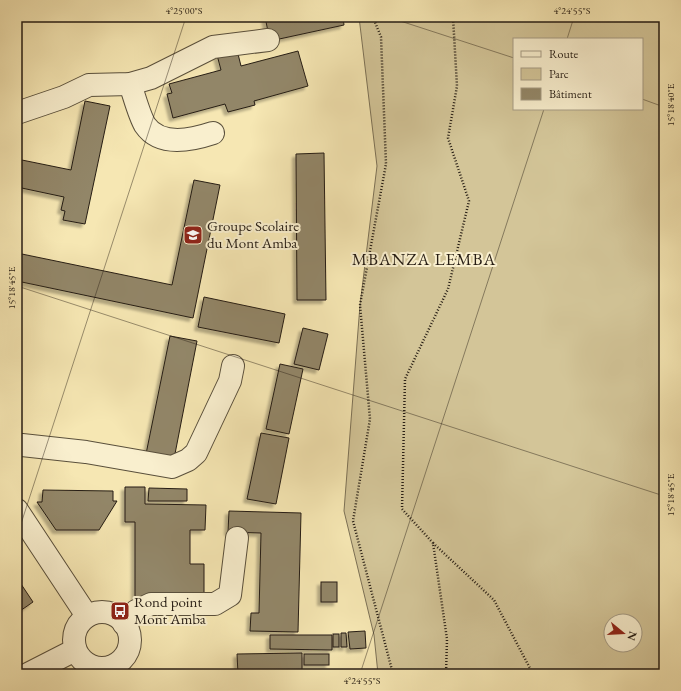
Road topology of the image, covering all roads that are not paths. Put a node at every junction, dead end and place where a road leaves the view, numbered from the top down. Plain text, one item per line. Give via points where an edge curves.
1 (268, 40) dead end
2 (130, 84) junction
3 (17, 114) edge
4 (213, 133) dead end
5 (233, 366) dead end
6 (17, 446) edge
7 (17, 510) edge
8 (237, 538) dead end
9 (87, 616) junction
10 (124, 624) junction
11 (75, 650) junction
12 (121, 668) edge
13 (28, 674) edge

1 - 2 street via 213,47 151,78
2 - 3 street via 89,85
2 - 4 street via 145,124 159,137 179,140
5 - 6 street via 230,381 196,453 188,460 172,467 86,452
7 - 9 street
8 - 10 street via 230,595 216,604 151,604 136,611
9 - 10 street via 98,612 110,613 121,619
9 - 11 street via 78,625 73,637
10 - 12 street via 130,642
11 - 12 street via 82,661 93,667
11 - 13 street

